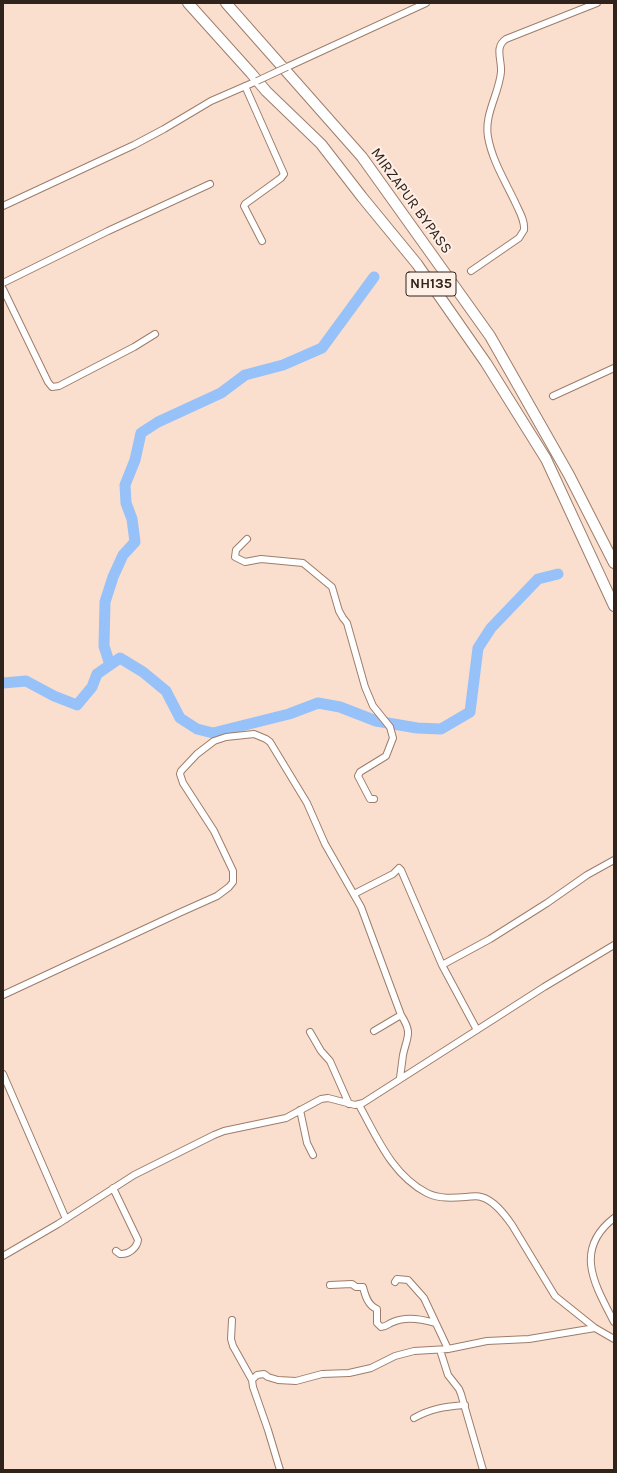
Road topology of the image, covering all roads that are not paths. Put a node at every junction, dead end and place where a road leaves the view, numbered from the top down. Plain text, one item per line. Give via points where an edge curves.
1 (188, 3) edge
2 (226, 3) edge
3 (426, 3) edge
4 (597, 3) edge
5 (257, 81) junction
6 (245, 86) junction
7 (210, 184) dead end
8 (3, 206) edge
9 (262, 241) dead end
10 (471, 271) dead end
11 (3, 283) edge
12 (3, 289) edge
13 (6, 302) edge
14 (154, 334) dead end
15 (614, 368) edge
16 (553, 396) dead end
17 (247, 539) dead end
18 (614, 563) edge
19 (614, 606) edge
20 (374, 799) dead end
21 (614, 860) edge
22 (354, 894) junction
23 (614, 945) edge
24 (442, 965) junction
25 (3, 995) edge
26 (401, 1015) junction
27 (477, 1030) junction
28 (374, 1031) dead end
29 (310, 1032) dead end
30 (3, 1074) edge
31 (400, 1078) junction
32 (349, 1104) junction
33 (359, 1105) junction
34 (300, 1110) junction
35 (313, 1155) dead end
36 (113, 1188) junction
37 (614, 1218) edge
38 (66, 1219) junction
39 (116, 1251) dead end
40 (3, 1256) edge
41 (394, 1282) dead end
42 (330, 1285) dead end
43 (232, 1320) dead end
44 (614, 1322) edge
45 (435, 1323) junction
46 (595, 1328) junction
47 (614, 1339) edge
48 (448, 1349) junction
49 (440, 1350) junction
50 (252, 1380) junction
51 (464, 1405) junction
52 (414, 1418) dead end
53 (280, 1470) edge
54 (483, 1470) edge

1 - 5 highway, NH135
2 - 18 highway, MIRZAPUR BYPASS / NH135 via 362,157 490,336
3 - 5 street, bridge
4 - 10 street via 503,41 499,46 501,72 488,119 488,136 495,160 522,218 524,230 519,238
5 - 6 street
5 - 19 highway, NH135 via 321,144 417,264 486,363 546,458
6 - 8 street via 211,101 134,145
6 - 9 street via 284,174 244,206
7 - 11 street
12 - 13 street
13 - 14 street via 52,387 59,386
15 - 16 street
17 - 20 street via 236,550 235,557 245,562 261,559 303,563 332,587 339,611 347,623 365,687 373,706 390,728 393,738 386,756 360,772 358,776 370,799
21 - 24 street via 490,939
22 - 24 street via 400,868
22 - 25 street via 325,844 307,803 270,742 254,734 226,737 214,741 197,754 180,774 183,783 214,831 233,871 233,882 230,887 217,896
22 - 26 street via 361,906
23 - 27 street
24 - 27 street
26 - 28 street
26 - 31 street via 409,1037
27 - 31 street
29 - 32 street via 330,1060
30 - 38 street
31 - 33 street
32 - 33 street
32 - 34 street via 328,1098 313,1102
33 - 46 street via 399,1172 428,1194 452,1198 476,1196 488,1200 512,1225 555,1296
34 - 35 street via 305,1137
34 - 36 street via 286,1118 214,1134
36 - 38 street
36 - 39 street via 138,1240 128,1253 124,1255
37 - 44 street via 596,1238 590,1262 594,1283
38 - 40 street
41 - 45 street via 397,1279 408,1280 420,1292
42 - 45 street via 363,1286 372,1307 377,1309 377,1323 381,1328 392,1322 408,1319
43 - 50 street via 233,1346
45 - 48 street
46 - 47 street
46 - 48 street via 529,1339 476,1342
48 - 49 street
49 - 50 street via 414,1351 371,1368 349,1373 322,1374 286,1382 260,1374
49 - 51 street via 448,1375 459,1389
50 - 53 street via 252,1387
51 - 52 street via 427,1411
51 - 54 street

